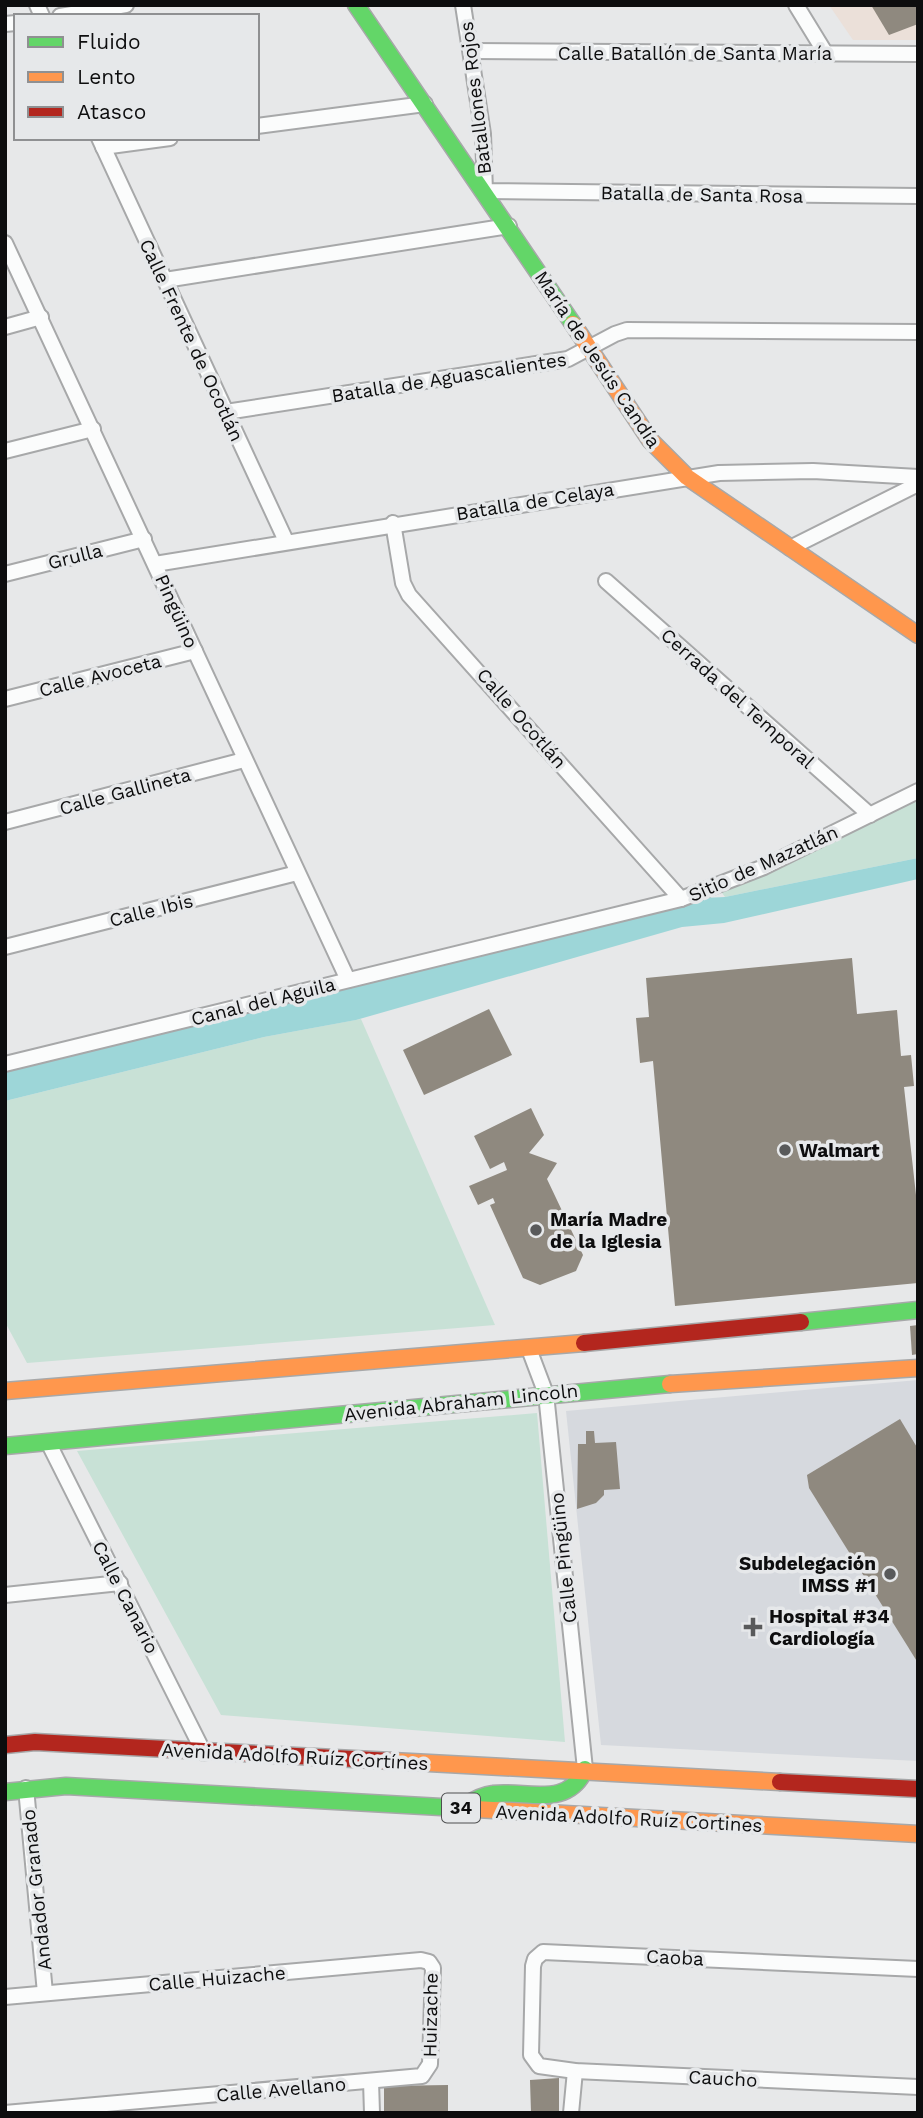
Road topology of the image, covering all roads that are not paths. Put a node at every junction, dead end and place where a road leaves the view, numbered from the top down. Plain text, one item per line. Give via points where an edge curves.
1 (126, 5) edge
2 (356, 5) edge
3 (463, 5) edge
4 (796, 5) edge
5 (72, 14) edge
6 (472, 51) junction
7 (827, 54) junction
8 (918, 54) edge
9 (425, 104) junction
10 (259, 127) edge
11 (142, 140) edge
12 (101, 143) edge
13 (485, 191) junction
14 (918, 196) edge
15 (509, 226) junction
16 (5, 243) edge
17 (165, 280) junction
18 (41, 317) junction
19 (5, 327) edge
20 (918, 332) edge
21 (591, 349) junction
22 (226, 412) junction
23 (93, 429) junction
24 (5, 451) edge
25 (687, 477) junction
26 (918, 477) edge
27 (918, 484) edge
28 (393, 523) junction
29 (144, 539) junction
30 (286, 541) junction
31 (790, 548) junction
32 (155, 564) junction
33 (5, 574) edge
34 (606, 581) dead end
35 (917, 634) edge
36 (195, 651) junction
37 (5, 699) edge
38 (244, 760) junction
39 (918, 790) edge
40 (870, 815) junction
41 (5, 822) edge
42 (297, 873) junction
43 (681, 899) junction
44 (521, 940) joint
45 (5, 947) edge
46 (348, 980) junction
47 (5, 1064) edge
48 (918, 1310) edge
49 (529, 1349) junction
50 (918, 1368) edge
51 (5, 1391) edge
52 (546, 1394) junction
53 (48, 1442) junction
54 (5, 1446) edge
55 (120, 1583) junction
56 (5, 1595) edge
57 (5, 1745) edge
58 (204, 1752) junction
59 (585, 1769) junction
60 (26, 1787) junction
61 (918, 1788) edge
62 (5, 1792) edge
63 (460, 1808) junction
64 (918, 1834) edge
65 (429, 1962) joint
66 (918, 1969) edge
67 (45, 1993) junction
68 (5, 1997) edge
69 (532, 2059) joint
70 (429, 2069) joint
71 (575, 2071) junction
72 (371, 2081) junction
73 (918, 2087) edge
74 (5, 2113) edge
75 (372, 2113) edge
76 (571, 2113) edge

1 - 5 street
2 - 9 main road, María de Jesús Candía
3 - 6 street, Batallones Rojos
4 - 7 street
6 - 7 street, Calle Batallón de Santa María
6 - 13 street, Batallones Rojos
7 - 8 street, Calle Batallón de Santa María
9 - 10 street
9 - 13 main road, María de Jesús Candía
11 - 12 street
12 - 17 street, Calle Frente de Ocotlán
13 - 14 street, Batalla de Santa Rosa
13 - 15 main road, María de Jesús Candía
15 - 17 street
15 - 21 main road, María de Jesús Candía
16 - 18 street, Pingüino
17 - 22 street, Calle Frente de Ocotlán
18 - 19 street
18 - 23 street, Pingüino
20 - 21 street, Batalla de Aguascalientes via 643,329 615,334
21 - 22 street, Batalla de Aguascalientes via 568,359
21 - 25 main road, María de Jesús Candía via 650,440
22 - 30 street, Calle Frente de Ocotlán
23 - 24 street
23 - 29 street, Pingüino
25 - 26 street, Batalla de Celaya via 765,471
25 - 28 street, Batalla de Celaya
25 - 31 main road, María de Jesús Candía
27 - 31 street
28 - 30 street, Batalla de Celaya
28 - 43 street, Calle Ocotlán via 402,583 409,594
29 - 32 street, Pingüino
29 - 33 street, Grulla
30 - 32 street, Batalla de Celaya
31 - 35 main road, María de Jesús Candía
32 - 36 street, Pingüino
34 - 40 street, Cerrada del Temporal
36 - 37 street, Calle Avoceta
36 - 38 street, Pingüino
38 - 41 street, Calle Gallineta
38 - 42 street, Pingüino
39 - 40 street, Sitio de Mazatlán
40 - 43 street, Sitio de Mazatlán via 764,867
42 - 45 street, Calle Ibis
42 - 46 street, Pingüino
43 - 44 street, Sitio de Mazatlán
44 - 46 street, Canal del Aguila
46 - 47 street, Canal del Aguila
48 - 49 main road
49 - 51 main road
49 - 52 street, Calle Pingüino
50 - 52 main road, Avenida Abraham Lincoln
52 - 53 main road, Avenida Abraham Lincoln
52 - 59 street, Calle Pingüino
53 - 54 main road, Avenida Abraham Lincoln
53 - 55 street, Calle Canario
55 - 56 street
55 - 58 street, Calle Canario
57 - 58 main road, Avenida Adolfo Ruíz Cortínes / 34 via 35,1742
58 - 59 main road, Avenida Adolfo Ruíz Cortínes / 34
59 - 61 main road, 34
59 - 63 main road via 579,1785 568,1793 495,1794
60 - 62 main road, Avenida Adolfo Ruíz Cortines / 34
60 - 63 main road, Avenida Adolfo Ruíz Cortines / 34
60 - 67 street, Andador Granado
63 - 64 main road, Avenida Adolfo Ruíz Cortines / 34
65 - 67 street, Calle Huizache
65 - 70 street, Huizache via 433,1968
66 - 69 street, Caoba via 543,1952 533,1966
67 - 68 street, Calle Huizache
69 - 71 street, Caucho via 544,2067
70 - 72 street, Calle Avellano via 422,2076
71 - 73 street, Caucho
71 - 76 street
72 - 74 street, Calle Avellano
72 - 75 street

